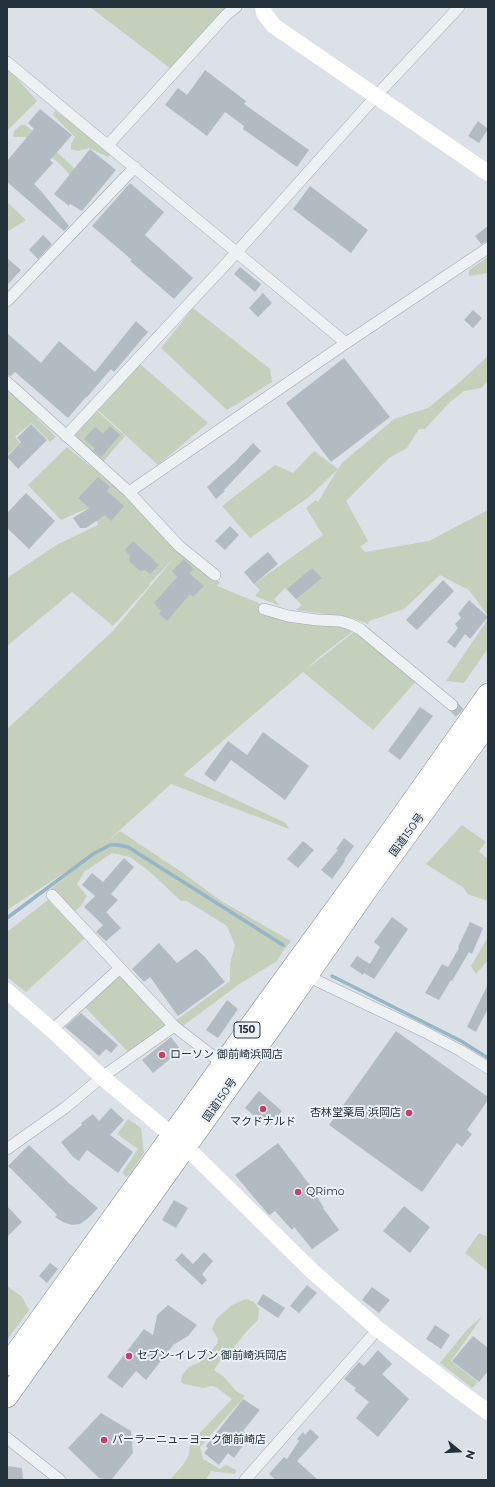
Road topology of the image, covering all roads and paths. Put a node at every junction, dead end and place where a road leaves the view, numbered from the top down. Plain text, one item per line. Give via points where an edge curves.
1 (236, 7) edge
2 (263, 7) edge
3 (459, 7) edge
4 (7, 62) edge
5 (377, 95) junction
6 (108, 145) junction
7 (135, 167) junction
8 (488, 173) edge
9 (488, 248) edge
10 (238, 252) junction
11 (7, 301) edge
12 (346, 343) junction
13 (7, 382) edge
14 (66, 436) junction
15 (129, 492) junction
16 (215, 575) dead end
17 (264, 609) dead end
18 (488, 694) edge
19 (452, 705) tunnel mouth
20 (488, 724) edge
21 (52, 895) dead end
22 (120, 968) junction
23 (307, 976) junction
24 (7, 991) edge
25 (174, 1026) junction
26 (52, 1030) junction
27 (223, 1064) junction
28 (488, 1068) edge
29 (102, 1077) junction
30 (179, 1142) junction
31 (7, 1149) edge
32 (378, 1329) junction
33 (7, 1365) edge
34 (7, 1397) edge
35 (488, 1412) edge
36 (7, 1438) edge
37 (60, 1480) edge
38 (245, 1480) edge

1 - 6 street
2 - 5 street via 264,13 274,26
3 - 5 street
4 - 6 street
5 - 8 street
5 - 10 street
6 - 7 street
7 - 10 street
7 - 11 street
9 - 12 street
10 - 12 street
10 - 14 street
12 - 15 street
13 - 14 street
14 - 15 street
15 - 16 street via 179,546
17 - 19 street via 288,616 340,621 355,626
18 - 27 highway, 国道150号 / 150
20 - 23 highway, 国道150号 / 150
21 - 22 street
22 - 25 street
22 - 26 street
23 - 28 street via 423,1031
23 - 30 highway, 国道150号 / 150
24 - 26 street
25 - 27 street
25 - 29 street
26 - 29 street
27 - 30 highway, 国道150号 / 150
29 - 30 street
29 - 31 street via 66,1107
30 - 32 street via 312,1271
30 - 33 highway, 国道150号 / 150
30 - 34 highway, 国道150号 / 150
32 - 35 street
32 - 38 street
36 - 37 street

